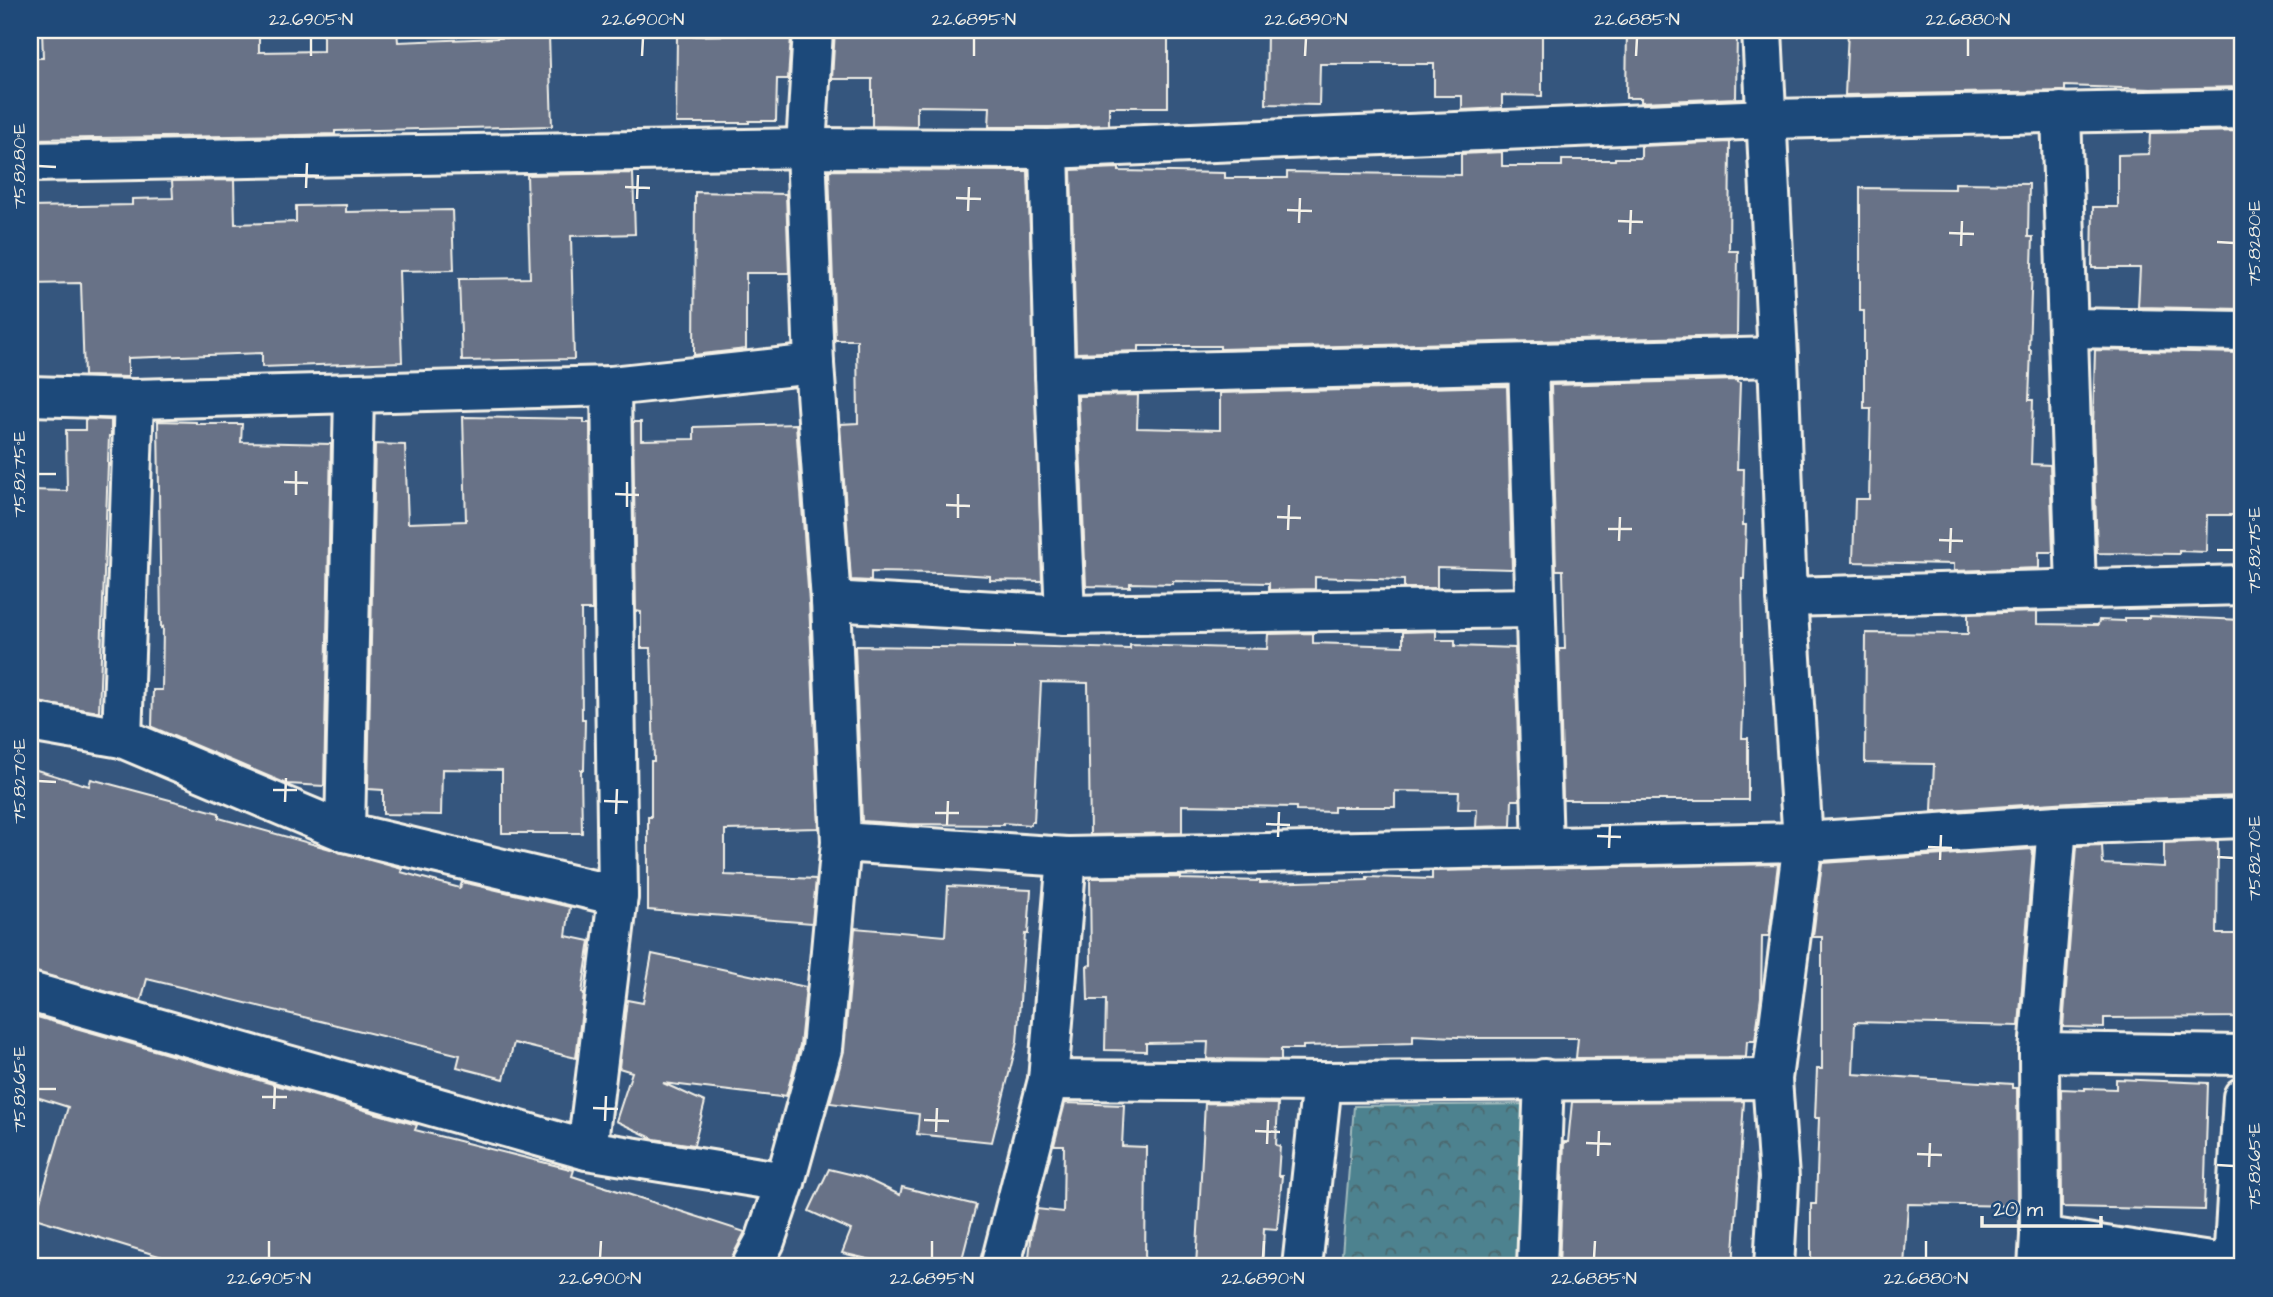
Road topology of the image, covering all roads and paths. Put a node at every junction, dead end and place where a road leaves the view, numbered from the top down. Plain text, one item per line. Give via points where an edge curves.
1 (813, 30) edge
2 (1762, 30) edge
3 (2243, 109) edge
4 (2061, 112) junction
5 (1767, 119) junction
6 (806, 148) junction
7 (1049, 149) junction
8 (30, 162) edge
9 (2070, 328) junction
10 (2243, 331) edge
11 (1778, 358) junction
12 (1528, 363) junction
13 (814, 364) junction
14 (1055, 375) junction
15 (611, 386) junction
16 (354, 394) junction
17 (30, 396) edge
18 (135, 399) junction
19 (2243, 585) edge
20 (2077, 589) junction
21 (1787, 597) junction
22 (831, 601) junction
23 (1534, 608) junction
24 (1065, 615) junction
25 (30, 722) edge
26 (122, 738) junction
27 (2243, 818) edge
28 (2057, 825) junction
29 (345, 832) junction
30 (841, 842) junction
31 (1803, 842) junction
32 (1543, 847) junction
33 (1067, 857) junction
34 (618, 896) junction
35 (30, 992) edge
36 (2039, 1052) junction
37 (2243, 1055) edge
38 (1544, 1079) junction
39 (1772, 1079) junction
40 (1048, 1080) junction
41 (1322, 1082) junction
42 (2243, 1097) edge
43 (587, 1150) junction
44 (785, 1182) junction
45 (2039, 1252) edge
46 (2238, 1266) edge
47 (751, 1267) edge
48 (1000, 1267) edge
49 (1302, 1267) edge
50 (1537, 1267) edge
51 (1773, 1267) edge

1 - 6 street
2 - 5 street
3 - 4 street
4 - 5 street
4 - 9 street
5 - 7 street
5 - 11 street
6 - 7 street
6 - 8 street
6 - 13 street
7 - 14 street
9 - 10 street
9 - 20 street
11 - 12 street
11 - 21 street
12 - 14 street
12 - 23 street
13 - 15 street
13 - 22 street
14 - 24 street
15 - 16 street
15 - 34 street
16 - 18 street
16 - 29 street
17 - 18 street
18 - 26 street
19 - 20 street
20 - 21 street
21 - 31 street
22 - 24 street
22 - 30 street
23 - 24 street
23 - 32 street
25 - 26 street
26 - 29 street
27 - 28 street
28 - 31 street
28 - 36 street
29 - 34 street
30 - 33 street
30 - 44 street via 822,1049
31 - 32 street
31 - 39 street
32 - 33 street
33 - 40 street
34 - 43 street
35 - 43 street
36 - 37 street
36 - 45 street
38 - 39 street
38 - 41 street
38 - 50 street
39 - 51 street via 1779,1178
40 - 41 street
40 - 48 street
41 - 49 street
42 - 46 street
43 - 44 street
44 - 47 street
45 - 46 street

